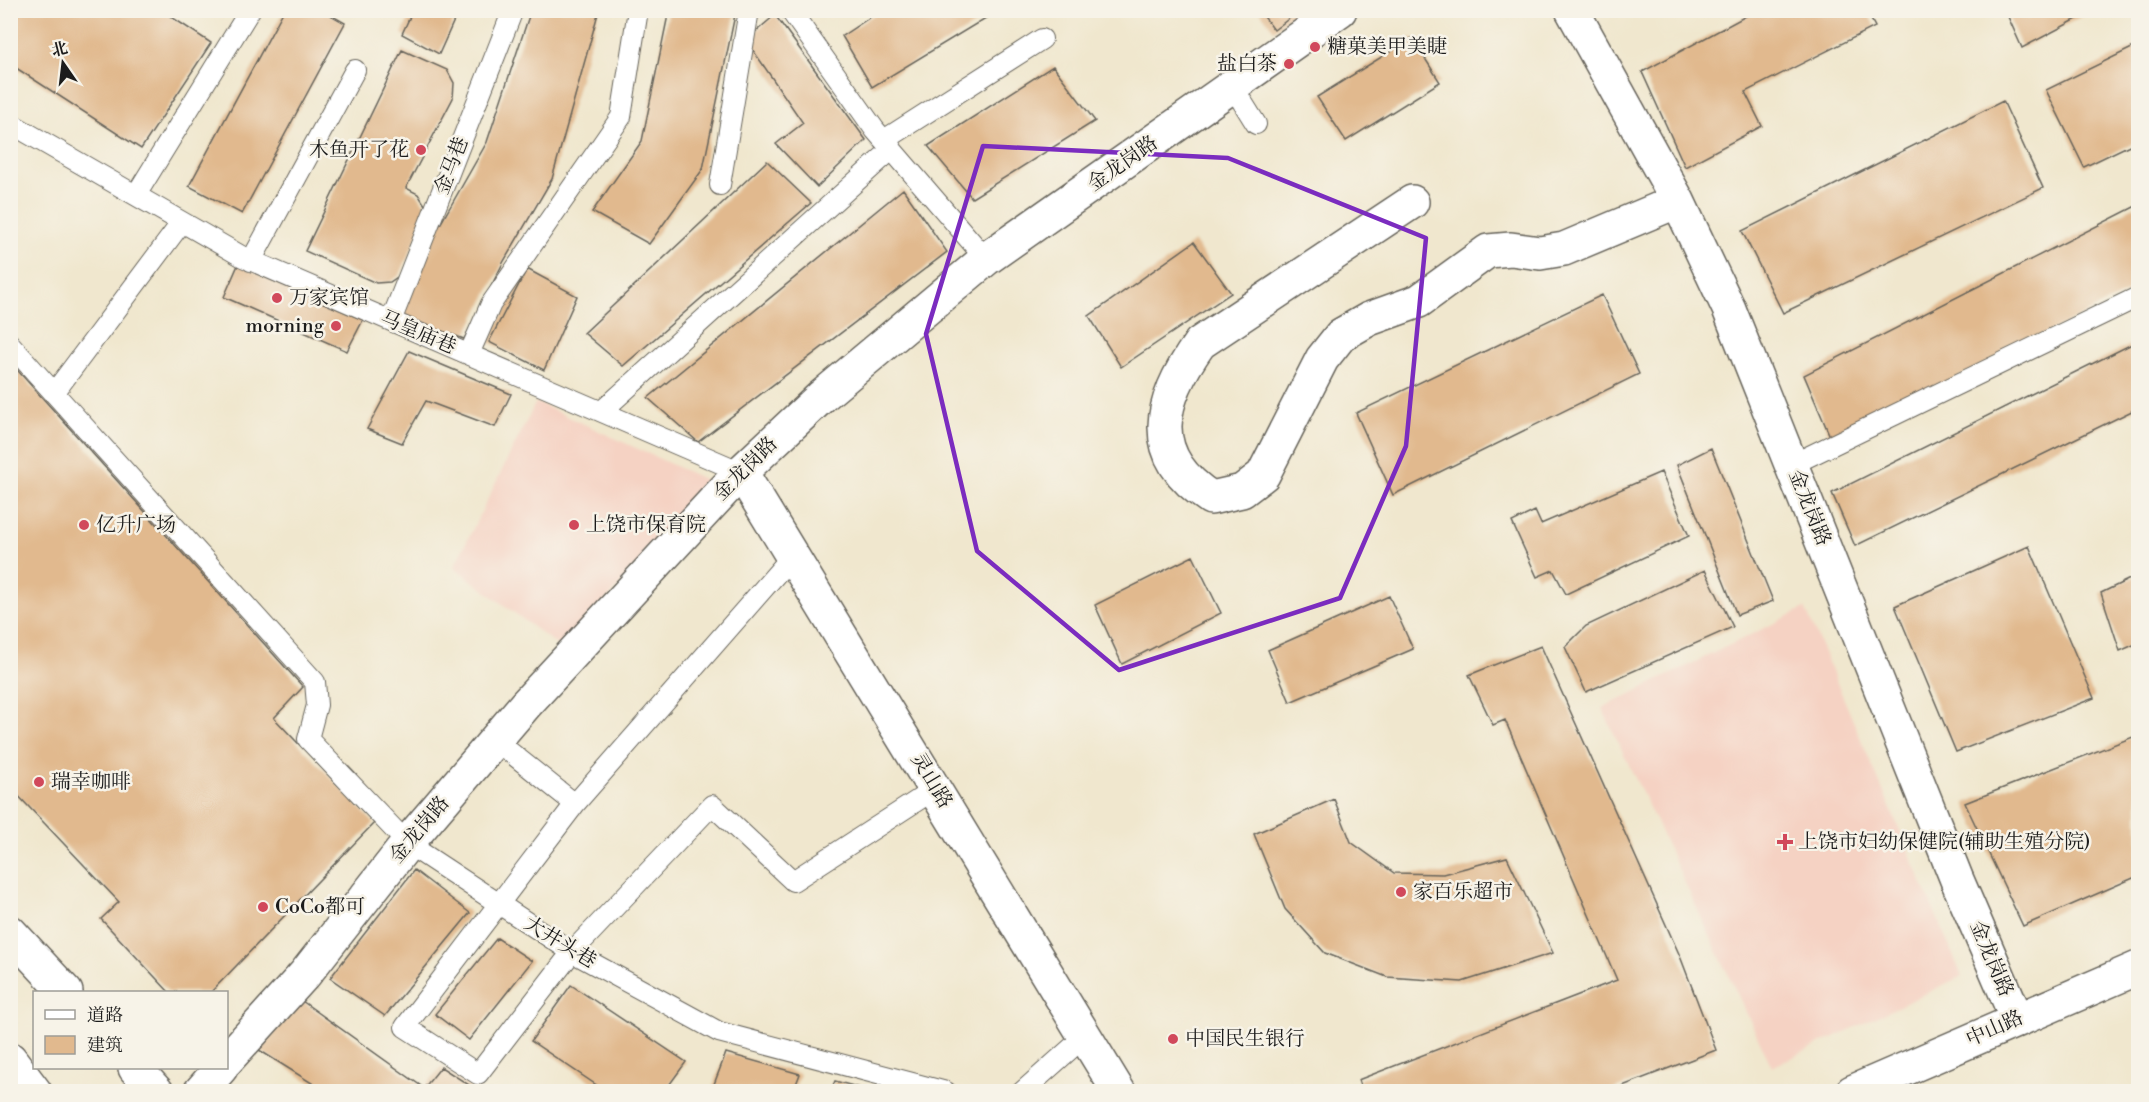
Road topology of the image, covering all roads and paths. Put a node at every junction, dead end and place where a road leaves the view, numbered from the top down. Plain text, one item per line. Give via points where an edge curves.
1 (250, 10) edge
2 (513, 10) edge
3 (638, 10) edge
4 (749, 10) edge
5 (790, 10) edge
6 (1340, 10) edge
7 (1580, 13) edge
8 (1042, 39) dead end
9 (355, 70) dead end
10 (1233, 87) junction
11 (10, 123) edge
12 (1256, 124) dead end
13 (888, 145) junction
14 (720, 184) dead end
15 (136, 195) junction
16 (1678, 201) junction
17 (1412, 202) dead end
18 (182, 222) junction
19 (986, 259) junction
20 (251, 261) junction
21 (2139, 297) edge
22 (391, 321) junction
23 (10, 344) edge
24 (469, 354) junction
25 (54, 393) junction
26 (602, 411) junction
27 (1791, 465) junction
28 (741, 472) junction
29 (793, 555) junction
30 (495, 740) junction
31 (935, 789) junction
32 (575, 804) junction
33 (408, 844) junction
34 (500, 905) junction
35 (10, 932) edge
36 (572, 952) junction
37 (2139, 968) edge
38 (64, 991) edge
39 (2017, 1019) junction
40 (1086, 1036) junction
41 (10, 1059) edge
42 (228, 1059) edge
43 (136, 1069) edge
44 (34, 1092) edge
45 (157, 1092) edge
46 (946, 1092) edge
47 (1022, 1092) edge
48 (1119, 1092) edge
49 (1852, 1092) edge

1 - 15 lane
2 - 22 lane, 金马巷
3 - 24 lane via 621,117 491,304
4 - 14 lane
5 - 13 lane
6 - 10 street, 金龙岗路
7 - 16 street, 金龙岗路
8 - 13 lane
9 - 20 lane
10 - 12 lane
10 - 19 street, 金龙岗路
11 - 15 lane, 马皇庙巷
13 - 19 lane
13 - 26 lane
15 - 18 lane, 马皇庙巷
16 - 17 street via 1564,249 1540,253 1488,251 1419,301 1341,334 1322,359 1263,475 1242,491 1211,498 1189,484 1172,462 1165,432 1169,399 1181,370 1200,343
16 - 27 street, 金龙岗路 via 1729,309
18 - 20 lane, 马皇庙巷
18 - 25 lane
19 - 28 street, 金龙岗路 via 820,397
20 - 22 lane, 马皇庙巷
21 - 27 lane
22 - 24 lane, 马皇庙巷
23 - 25 lane
24 - 26 lane, 马皇庙巷
25 - 33 lane, 大井头巷 via 315,682 317,705 308,739
26 - 28 lane, 马皇庙巷
27 - 39 street, 金龙岗路 via 1957,880
28 - 29 street, 灵山路
28 - 30 street, 金龙岗路
29 - 31 street, 灵山路
29 - 32 lane
30 - 32 lane
30 - 33 street, 金龙岗路
31 - 36 lane via 793,881 712,804
31 - 40 street, 灵山路
32 - 34 lane
33 - 34 lane, 大井头巷
33 - 42 street, 金龙岗路 via 305,974
34 - 36 lane, 大井头巷
34 - 36 lane via 405,1027 478,1074
35 - 38 street
36 - 46 lane, 大井头巷 via 718,1032
37 - 39 street, 中山路
39 - 49 street, 中山路
40 - 47 lane
40 - 48 street, 灵山路
41 - 44 street
43 - 45 street

